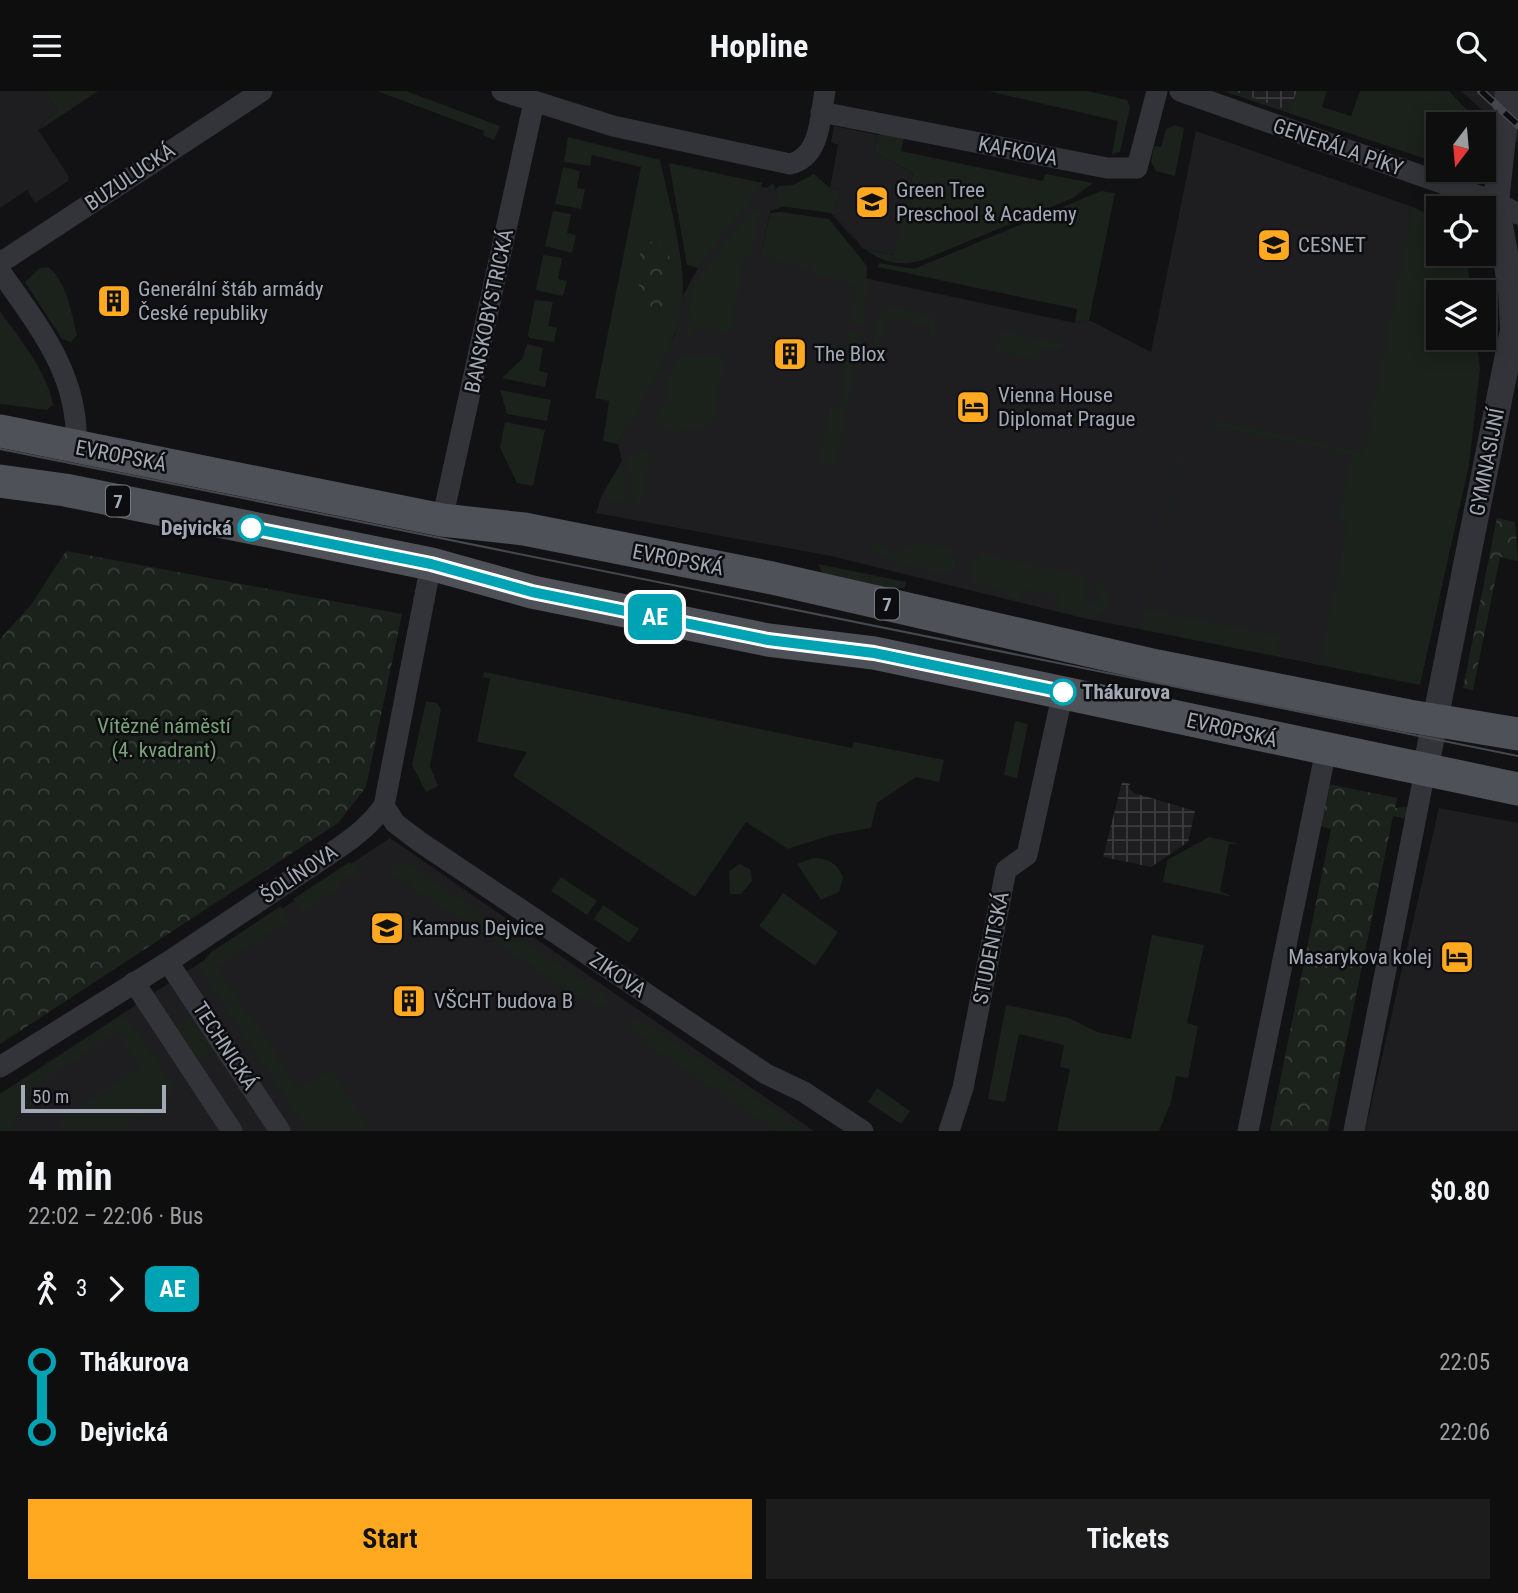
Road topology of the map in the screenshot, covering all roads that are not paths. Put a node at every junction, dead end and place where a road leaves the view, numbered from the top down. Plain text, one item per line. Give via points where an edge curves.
1 (262, 91) edge
2 (502, 91) edge
3 (825, 91) edge
4 (1157, 91) edge
5 (1180, 91) edge
6 (1508, 91) edge
7 (534, 102) junction
8 (821, 112) junction
9 (1507, 208) edge
10 (0, 263) edge
11 (0, 271) edge
12 (1515, 283) edge
13 (1514, 342) edge
14 (0, 431) edge
15 (76, 447) junction
16 (0, 481) edge
17 (442, 520) junction
18 (431, 564) junction
19 (1063, 692) junction
20 (1436, 720) junction
21 (1518, 734) edge
22 (1325, 750) junction
23 (1425, 771) junction
24 (1518, 789) edge
25 (384, 806) junction
26 (168, 962) junction
27 (134, 982) junction
28 (0, 1067) edge
29 (232, 1131) edge
30 (280, 1131) edge
31 (863, 1131) edge
32 (949, 1131) edge
33 (1248, 1131) edge
34 (1354, 1131) edge

1 - 10 street, BUZULUCKÁ
2 - 7 street
3 - 8 street
4 - 8 street, KAFKOVA via 1137,168 1107,168
5 - 9 street, GENERÁLA PÍKY
6 - 9 street, GYMNASIJNÍ
7 - 8 street via 613,126 783,164 808,155
7 - 17 street, BANSKOBYSTRICKÁ
9 - 12 street, GYMNASIJNÍ
11 - 15 street via 61,363 76,407
12 - 13 street, GYMNASIJNÍ
13 - 20 street, GYMNASIJNÍ
14 - 15 main road, EVROPSKÁ / 7
15 - 17 main road, EVROPSKÁ / 7
16 - 18 main road, EVROPSKÁ / 7
17 - 20 main road, EVROPSKÁ / 7 via 524,529 772,578 1157,666
18 - 19 main road, EVROPSKÁ / 7 via 532,592 768,640 874,653
18 - 25 street
19 - 22 main road, EVROPSKÁ / 7
19 - 32 street, STUDENTSKÁ via 1027,855 1006,870 962,1089
20 - 21 main road, EVROPSKÁ / 7
20 - 23 street, GYMNASIJNÍ
22 - 23 main road, EVROPSKÁ / 7
22 - 33 street
23 - 24 main road, EVROPSKÁ / 7
23 - 34 street
25 - 26 street, ŠOLÍNOVA via 363,831
25 - 31 street, ZIKOVA via 401,829 420,842 766,1074 804,1092
26 - 27 street, ŠOLÍNOVA
26 - 30 street, TECHNICKÁ
27 - 28 street, ŠOLÍNOVA
27 - 29 street, TECHNICKÁ

